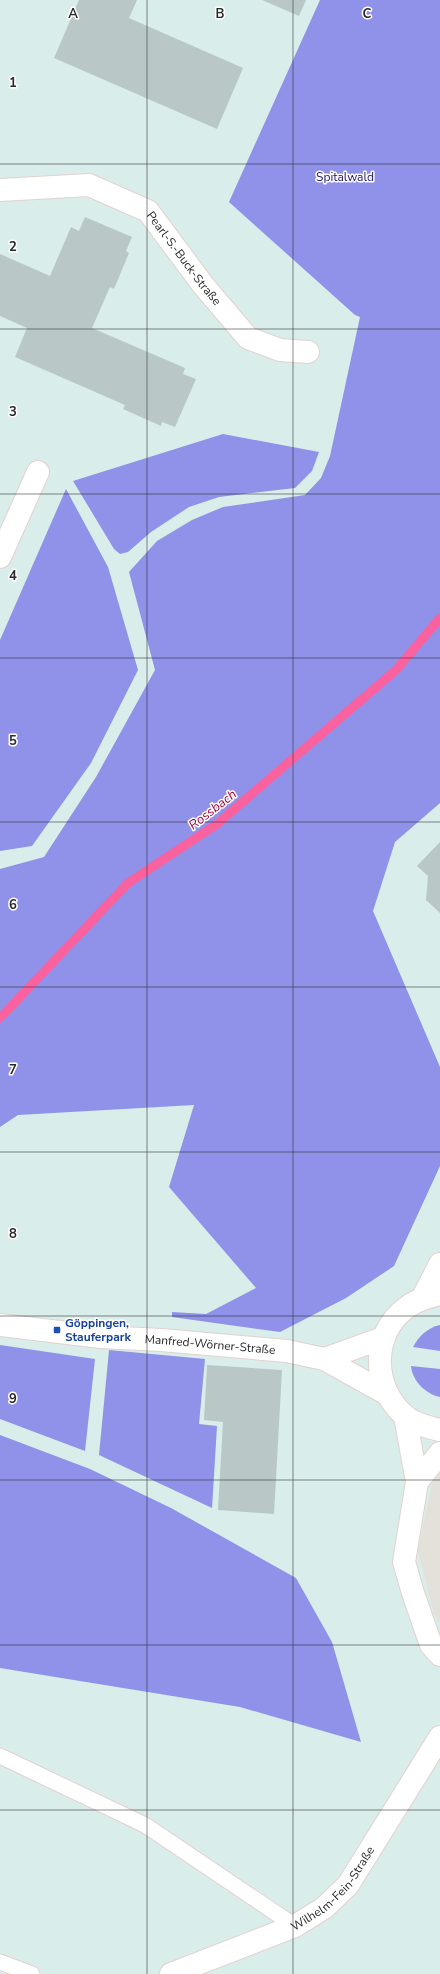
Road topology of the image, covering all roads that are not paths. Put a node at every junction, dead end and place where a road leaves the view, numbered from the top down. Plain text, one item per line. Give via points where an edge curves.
1 (0, 190) edge
2 (308, 352) dead end
3 (38, 472) dead end
4 (0, 557) edge
5 (440, 1264) edge
6 (431, 1296) edge
7 (0, 1325) edge
8 (383, 1338) junction
9 (324, 1359) junction
10 (387, 1394) junction
11 (405, 1416) junction
12 (440, 1430) edge
13 (440, 1453) edge
14 (417, 1482) junction
15 (440, 1655) edge
16 (440, 1737) edge
17 (0, 1756) edge
18 (295, 1926) junction
19 (0, 1962) edge
20 (32, 1974) edge
21 (171, 1974) edge

1 - 2 street, Pearl-S.-Buck-Straße via 89,185 148,210 203,284 248,338 280,350
3 - 4 street
5 - 6 street
6 - 8 street, Manfred-Wörner-Straße via 401,1313 392,1322
7 - 9 street, Manfred-Wörner-Straße via 286,1351
8 - 9 street
8 - 10 street, Manfred-Wörner-Straße via 379,1357 380,1376
9 - 10 street, Manfred-Wörner-Straße
10 - 11 street, Manfred-Wörner-Straße
11 - 12 street, Manfred-Wörner-Straße via 422,1425
11 - 14 street
13 - 14 street
14 - 15 street via 404,1562 432,1645
16 - 18 street, Wilhelm-Fein-Straße via 348,1885 324,1908
17 - 18 lane via 145,1825
18 - 21 street, Wilhelm-Fein-Straße
19 - 20 lane

